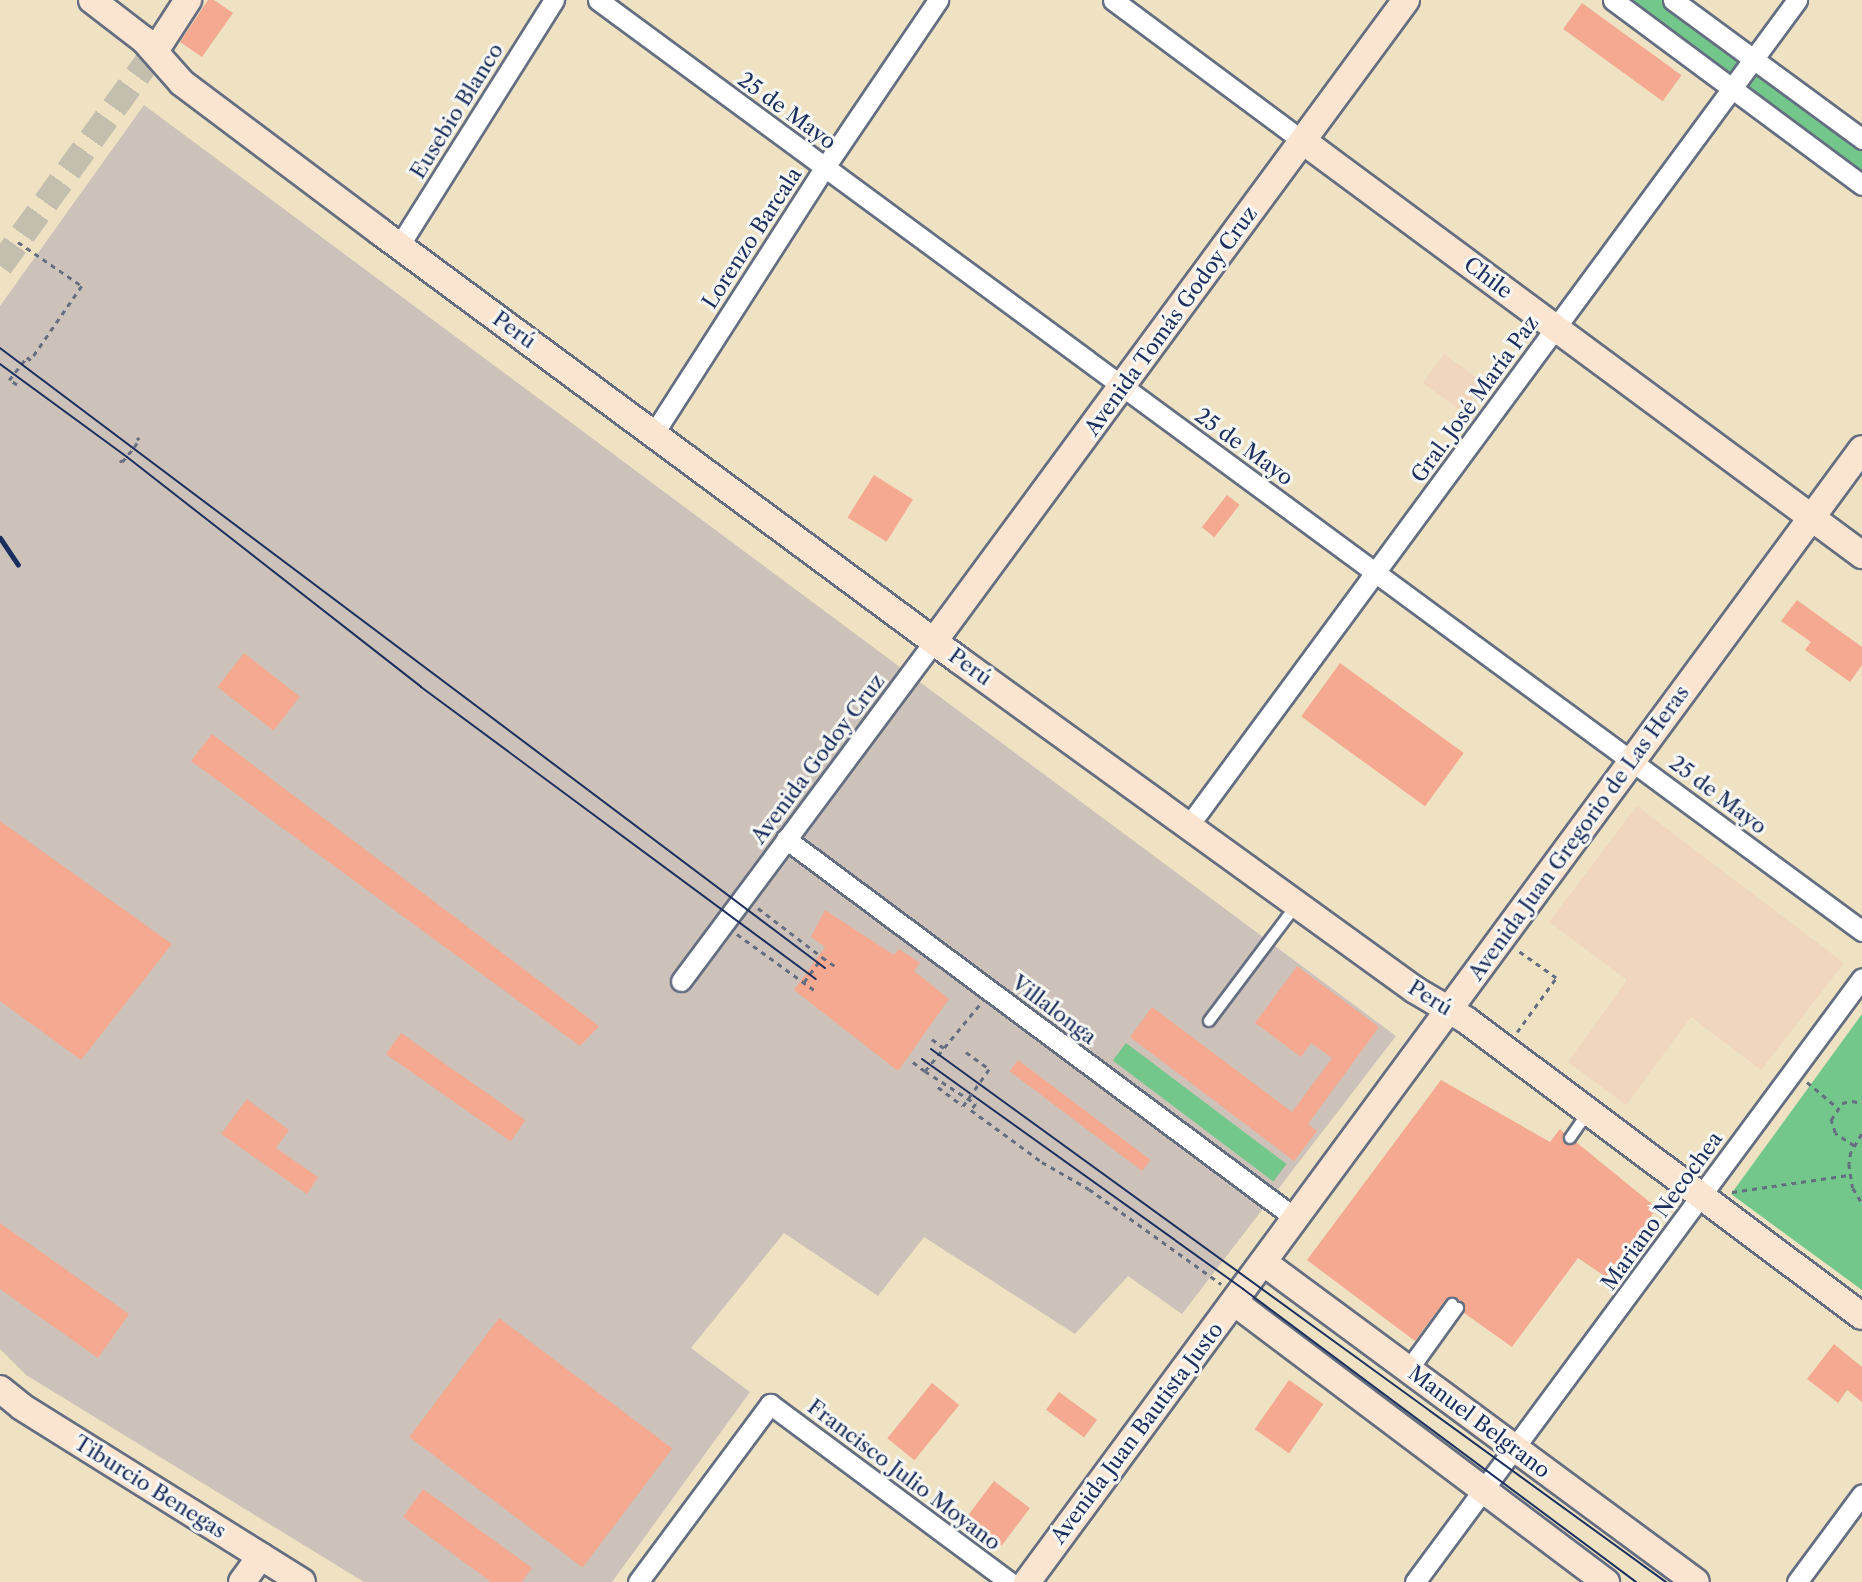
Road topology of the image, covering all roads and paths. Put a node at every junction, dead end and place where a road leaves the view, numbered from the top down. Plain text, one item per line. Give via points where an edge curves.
1 (92, 0) edge
2 (188, 0) edge
3 (554, 0) edge
4 (598, 0) edge
5 (938, 0) edge
6 (1113, 0) edge
7 (1406, 0) edge
8 (1613, 0) edge
9 (1673, 0) edge
10 (1797, 0) edge
11 (155, 51) junction
12 (1753, 59) junction
13 (1732, 88) junction
14 (1862, 139) edge
15 (1303, 141) junction
16 (825, 167) junction
17 (1862, 185) edge
18 (18, 242) dead end
19 (399, 246) junction
20 (1555, 328) junction
21 (17, 385) dead end
22 (1123, 386) junction
23 (654, 433) junction
24 (137, 438) dead end
25 (1862, 449) edge
26 (120, 460) dead end
27 (1811, 518) junction
28 (1862, 555) edge
29 (1376, 572) junction
30 (934, 641) junction
31 (1633, 760) junction
32 (1189, 825) junction
33 (786, 839) junction
34 (741, 900) junction
35 (1297, 904) junction
36 (723, 924) junction
37 (1862, 931) edge
38 (1502, 938) junction
39 (822, 957) junction
40 (835, 966) dead end
41 (1862, 978) edge
42 (681, 981) dead end
43 (804, 982) junction
44 (814, 990) dead end
45 (990, 991) junction
46 (1449, 1010) junction
47 (1209, 1021) dead end
48 (932, 1039) dead end
49 (944, 1048) junction
50 (1505, 1049) junction
51 (966, 1052) dead end
52 (913, 1062) dead end
53 (1794, 1070) junction
54 (925, 1071) junction
55 (937, 1087) dead end
56 (1862, 1103) edge
57 (1837, 1107) junction
58 (1588, 1112) junction
59 (1862, 1134) edge
60 (1570, 1138) dead end
61 (1854, 1146) junction
62 (1849, 1175) junction
63 (1701, 1197) junction
64 (1862, 1203) edge
65 (1295, 1218) junction
66 (1263, 1262) junction
67 (1240, 1294) junction
68 (1455, 1306) dead end
69 (1862, 1316) edge
70 (1409, 1370) junction
71 (0, 1389) edge
72 (1515, 1449) junction
73 (1492, 1481) junction
74 (1862, 1494) edge
75 (261, 1556) junction
76 (242, 1582) edge
77 (302, 1582) edge
78 (638, 1582) edge
79 (1010, 1582) edge
80 (1027, 1582) edge
81 (1415, 1582) edge
82 (1606, 1582) edge
83 (1696, 1582) edge
84 (1797, 1582) edge

1 - 11 main road, Perú
2 - 11 main road
3 - 19 street, Eusebio Blanco
4 - 16 street, 25 de Mayo
5 - 16 street, Lorenzo Barcala
6 - 15 street, Chile
7 - 15 main road, Avenida Tomás Godoy Cruz
8 - 13 street
9 - 12 street
10 - 12 street, Gral. José María Paz
11 - 19 main road, Perú via 182,83
12 - 13 street, Gral. José María Paz
12 - 14 street
13 - 17 street
13 - 20 street, Gral. José María Paz
15 - 20 main road, Chile
15 - 22 main road, Avenida Tomás Godoy Cruz
16 - 22 street, 25 de Mayo
16 - 23 street, Lorenzo Barcala
18 - 21 path via 82,286 33,362 27,357 9,380
19 - 23 main road, Perú
20 - 27 main road, Chile
20 - 29 street, Gral. José María Paz
22 - 29 street, 25 de Mayo
22 - 30 main road, Avenida Tomás Godoy Cruz
23 - 30 main road, Perú
24 - 26 path via 127,457
25 - 27 main road, Avenida Juan Gregorio de Las Heras
27 - 28 main road, Chile
27 - 31 main road, Avenida Juan Gregorio de Las Heras
29 - 31 street, 25 de Mayo
29 - 32 street, Gral. José María Paz
30 - 32 main road, Perú
30 - 33 street, Avenida Godoy Cruz
31 - 37 street, 25 de Mayo
31 - 38 main road, Avenida Juan Gregorio de Las Heras
32 - 35 main road, Perú
33 - 34 street, Avenida Godoy Cruz
33 - 45 street, Villalonga
34 - 36 street, Avenida Godoy Cruz
34 - 39 path
35 - 46 main road, Perú
35 - 47 lane
36 - 42 street, Avenida Godoy Cruz
36 - 43 path
38 - 46 main road, Avenida Juan Gregorio de Las Heras
38 - 50 path via 1556,978
39 - 40 path
39 - 43 path
41 - 53 street, Mariano Necochea
43 - 44 path
45 - 49 path
45 - 65 street, Villalonga
46 - 50 main road, Perú
46 - 65 main road, Avenida Juan Gregorio de Las Heras
48 - 49 path
49 - 54 path
50 - 58 main road, Perú
51 - 55 path, bridge via 989,1069 963,1105
52 - 54 path
53 - 57 path
53 - 63 street, Mariano Necochea
54 - 67 path via 976,1104 971,1110 1042,1162
56 - 57 path via 1846,1101
57 - 61 path via 1832,1129
58 - 60 lane
58 - 63 main road, Perú
59 - 61 path
61 - 62 path
62 - 63 path
62 - 64 path
63 - 69 main road, Perú
63 - 72 street, Mariano Necochea
65 - 66 main road, Avenida Juan Gregorio de Las Heras
66 - 67 main road, Avenida Juan Gregorio de Las Heras
66 - 70 main road, Manuel Belgrano
67 - 73 main road
67 - 80 main road, Avenida Juan Bautista Justo
68 - 70 lane
70 - 72 main road, Manuel Belgrano
71 - 75 main road, Tiburcio Benegas
72 - 73 street, Mariano Necochea
72 - 83 main road, Manuel Belgrano
73 - 81 street, Mariano Necochea
73 - 82 main road
74 - 84 street
75 - 76 main road
75 - 77 main road, Tiburcio Benegas
78 - 79 street, Francisco Julio Moyano via 770,1404

